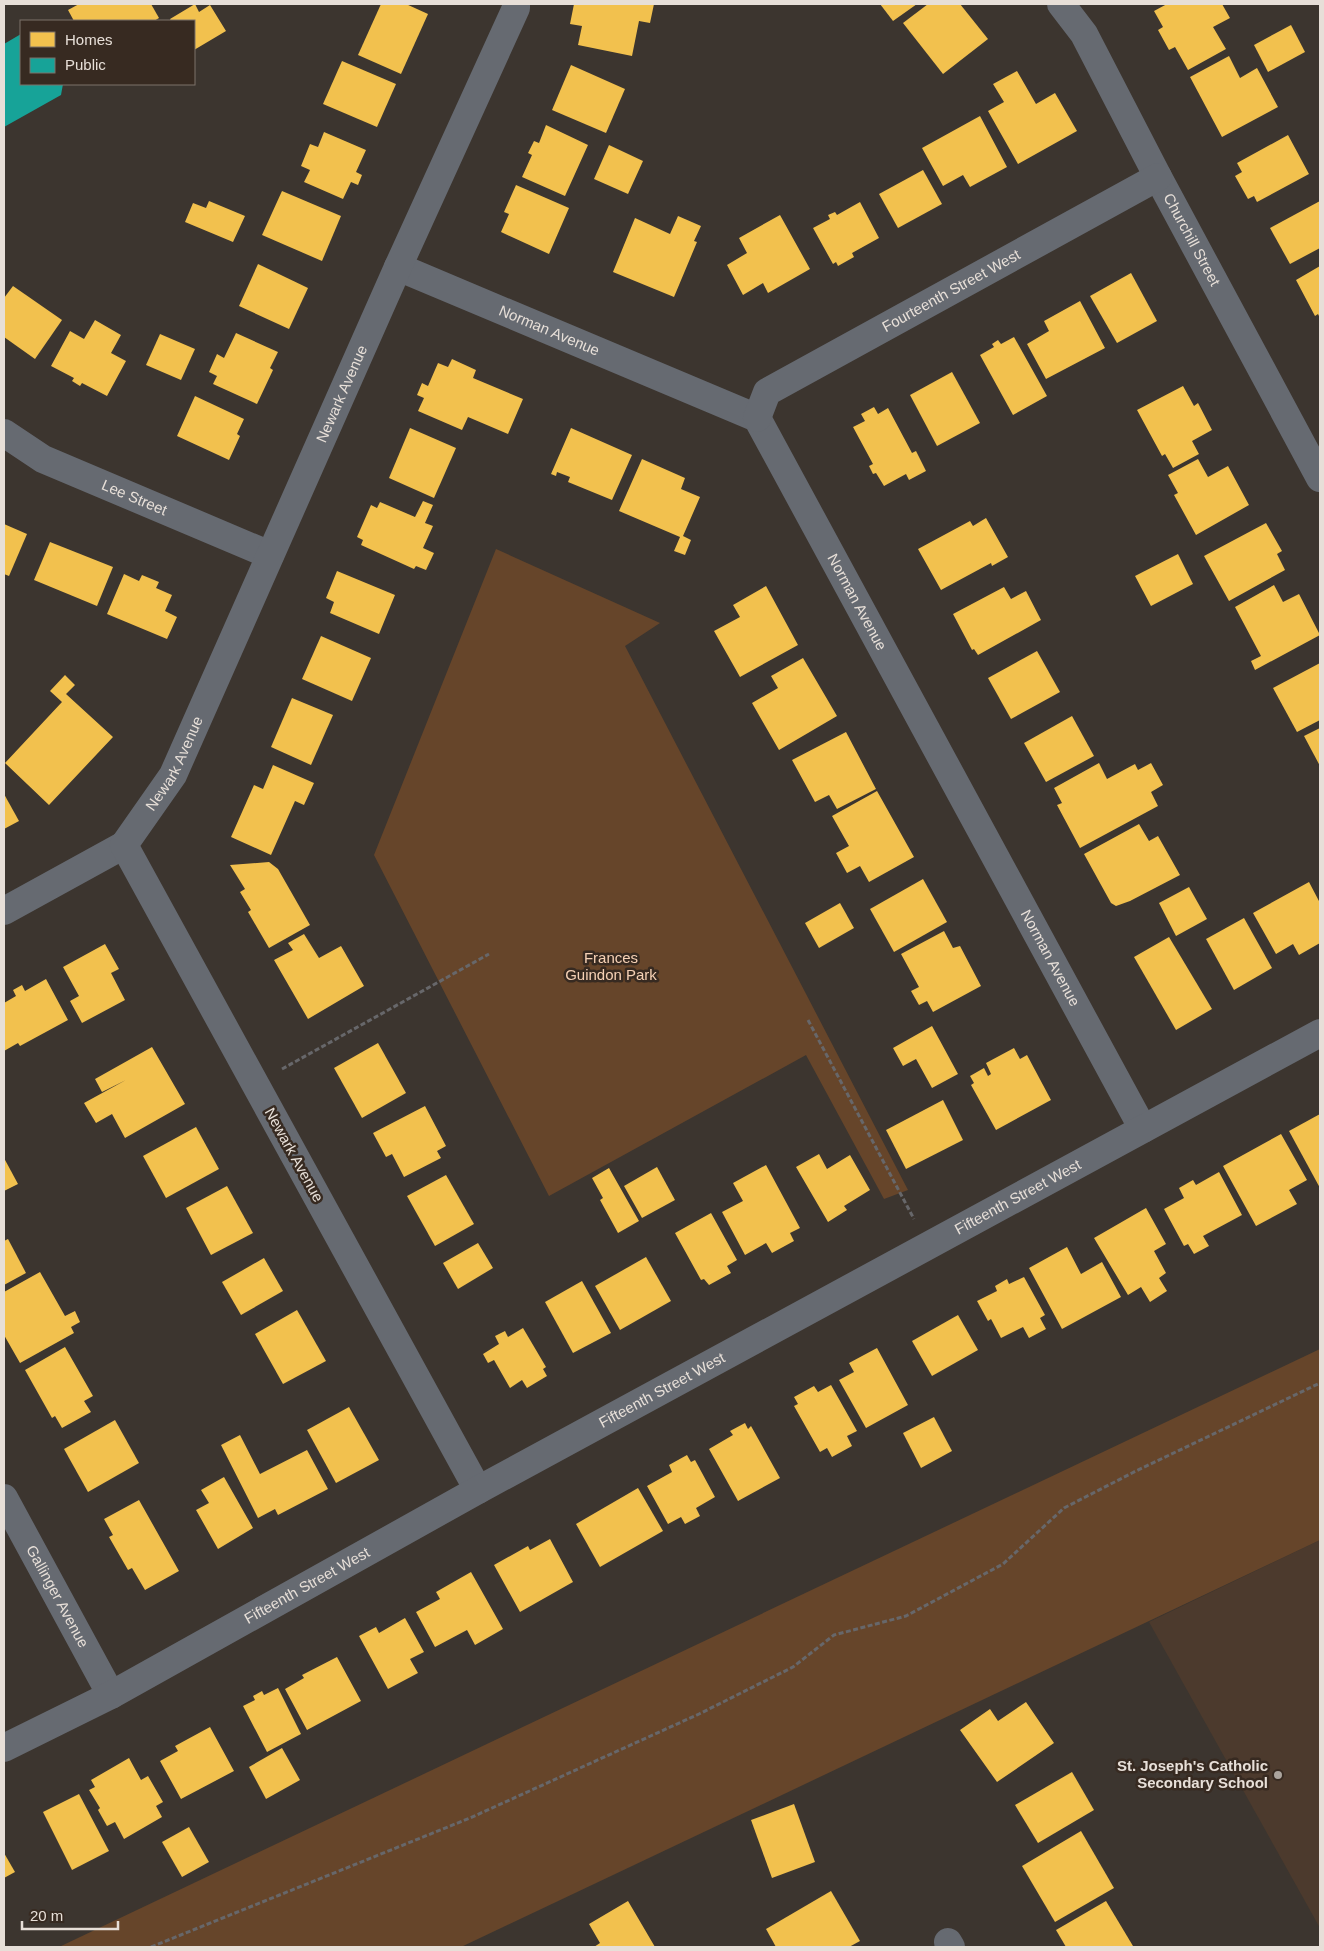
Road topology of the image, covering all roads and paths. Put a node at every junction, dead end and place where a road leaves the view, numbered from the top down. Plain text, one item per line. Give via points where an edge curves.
1 (516, 4) edge
2 (1062, 4) edge
3 (1158, 177) junction
4 (398, 267) junction
5 (757, 418) junction
6 (4, 433) edge
7 (1320, 478) edge
8 (270, 555) junction
9 (124, 845) junction
10 (4, 911) edge
11 (489, 954) dead end
12 (808, 1020) dead end
13 (1320, 1033) edge
14 (255, 1084) junction
15 (1143, 1129) junction
16 (930, 1245) junction
17 (1320, 1383) edge
18 (478, 1490) junction
19 (4, 1498) edge
20 (111, 1695) junction
21 (4, 1748) edge
22 (151, 1947) edge

1 - 4 street, Newark Avenue
2 - 3 street, Churchill Street via 1084,34
3 - 5 street, Fourteenth Street West via 767,392
3 - 7 street, Churchill Street
4 - 5 street, Norman Avenue
4 - 8 street, Newark Avenue
5 - 15 street, Norman Avenue
6 - 8 street, Lee Street via 43,459
8 - 9 street, Newark Avenue via 174,775
9 - 10 street
9 - 14 street, Newark Avenue
11 - 14 path
12 - 16 path
13 - 15 street, Fifteenth Street West
14 - 18 street, Newark Avenue
15 - 16 street, Fifteenth Street West
16 - 18 street, Fifteenth Street West
17 - 22 path via 1064,1508 1003,1564 906,1616 834,1635 793,1667 681,1722 470,1818
18 - 20 street, Fifteenth Street West
19 - 20 street, Gallinger Avenue
20 - 21 street, Fifteenth Street West

